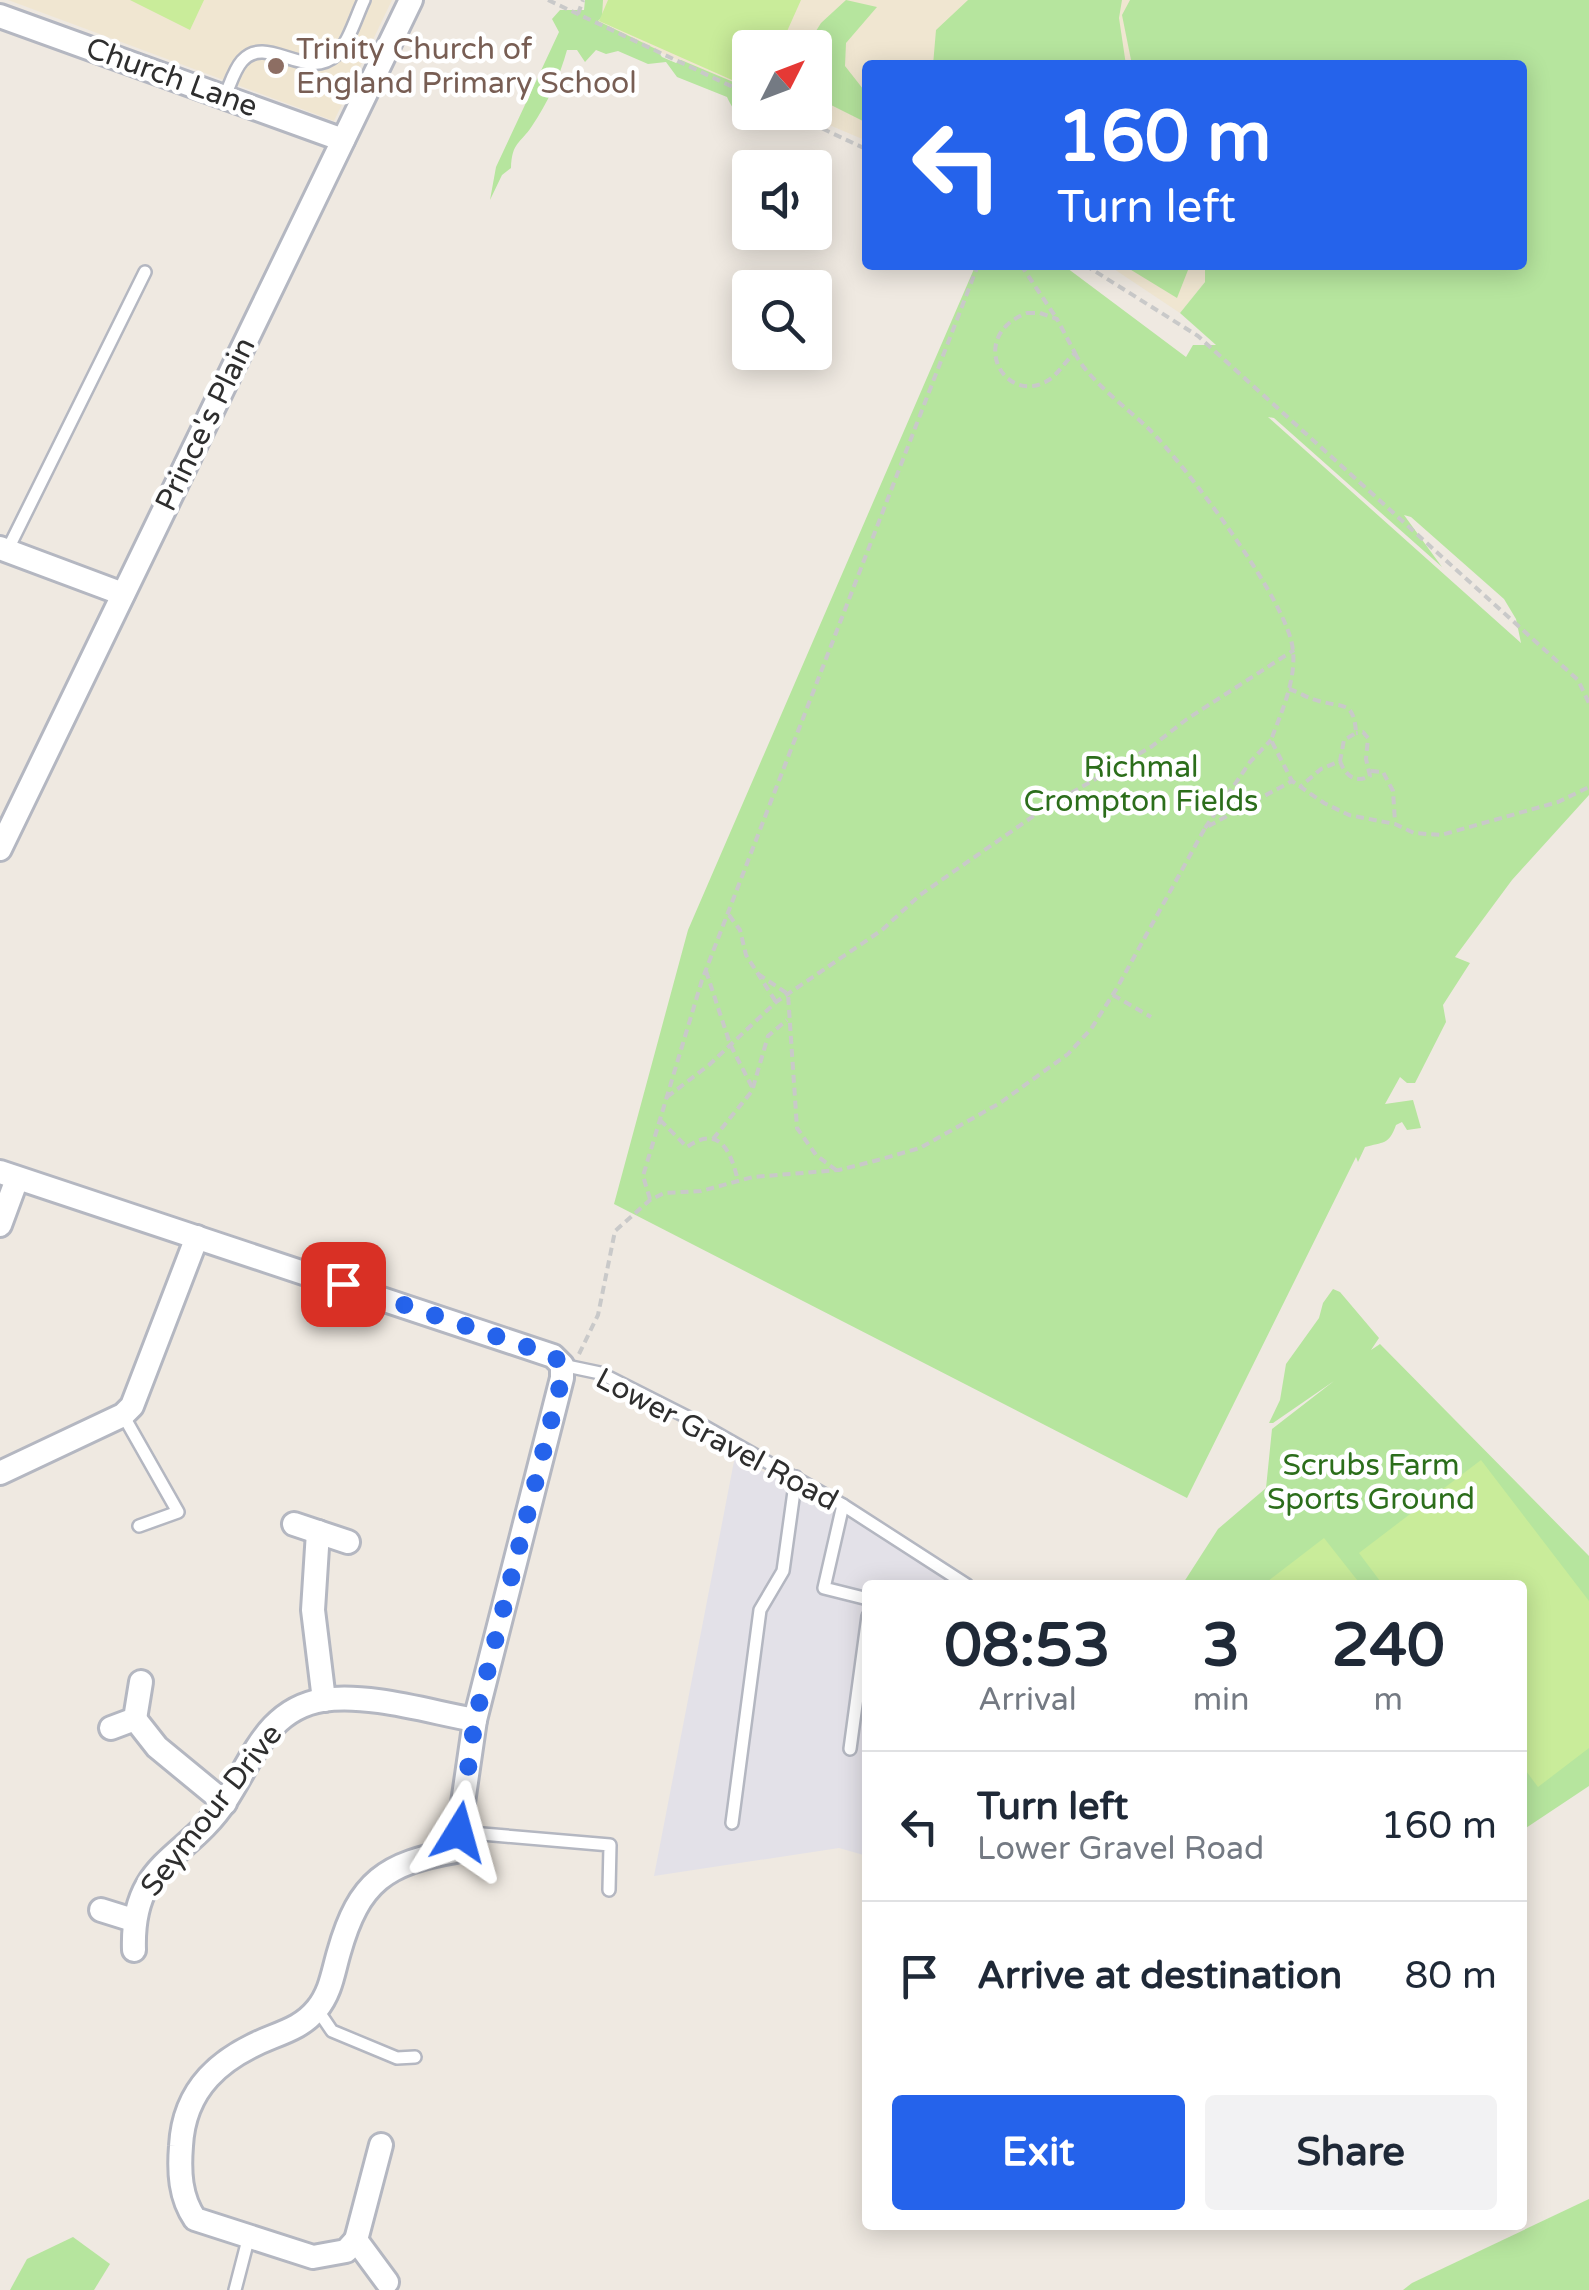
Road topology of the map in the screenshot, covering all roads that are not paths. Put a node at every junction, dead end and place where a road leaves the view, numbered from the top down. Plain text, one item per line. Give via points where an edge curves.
1 (364, 0) edge
2 (411, 0) edge
3 (0, 16) edge
4 (225, 96) junction
5 (343, 140) junction
6 (144, 272) dead end
7 (4, 549) edge
8 (124, 594) junction
9 (0, 849) edge
10 (8, 1176) edge
11 (0, 1225) edge
12 (197, 1237) junction
13 (562, 1365) junction
14 (123, 1415) junction
15 (0, 1473) edge
16 (796, 1477) junction
17 (844, 1504) junction
18 (294, 1524) dead end
19 (140, 1526) dead end
20 (318, 1532) junction
21 (348, 1542) dead end
22 (958, 1580) edge
23 (862, 1598) edge
24 (862, 1660) edge
25 (141, 1682) dead end
26 (324, 1700) junction
27 (136, 1718) junction
28 (475, 1720) junction
29 (110, 1728) dead end
30 (850, 1749) dead end
31 (225, 1803) junction
32 (732, 1824) dead end
33 (457, 1841) junction
34 (609, 1890) dead end
35 (100, 1910) dead end
36 (133, 1920) junction
37 (134, 1950) dead end
38 (317, 2009) junction
39 (415, 2057) dead end
40 (381, 2145) dead end
41 (250, 2236) junction
42 (356, 2240) junction
43 (388, 2286) edge
44 (235, 2290) edge

1 - 4 lane via 339,52 327,62 250,54
2 - 5 street, Prince's Plain
3 - 4 street, Church Lane
4 - 5 street, Church Lane
5 - 8 street, Prince's Plain
6 - 7 lane
7 - 8 street
8 - 9 street, Prince's Plain
10 - 11 street
10 - 12 street, Lower Gravel Road
12 - 13 street, Lower Gravel Road via 554,1356
12 - 14 street
13 - 16 lane, Lower Gravel Road via 600,1373
13 - 28 street
14 - 15 street
14 - 19 lane via 178,1512
16 - 17 lane, Lower Gravel Road
16 - 32 lane via 783,1571 760,1610
17 - 22 lane, Lower Gravel Road
17 - 23 lane via 824,1588
18 - 20 street
20 - 21 street
20 - 26 street via 312,1610
24 - 30 lane
25 - 27 street
26 - 28 street, Seymour Drive via 358,1699
26 - 31 street, Seymour Drive via 274,1724
27 - 29 street
27 - 31 street via 156,1747
28 - 33 street
31 - 36 street, Seymour Drive via 162,1864
33 - 34 lane via 610,1846
33 - 38 street via 398,1865 375,1883 351,1917
35 - 36 street, Seymour Drive
36 - 37 street, Seymour Drive
38 - 39 lane via 332,2031 397,2058
38 - 41 street via 217,2066 188,2108 180,2152 184,2204 195,2219
40 - 42 street
41 - 42 street via 313,2257 346,2251
41 - 44 lane
42 - 43 street

